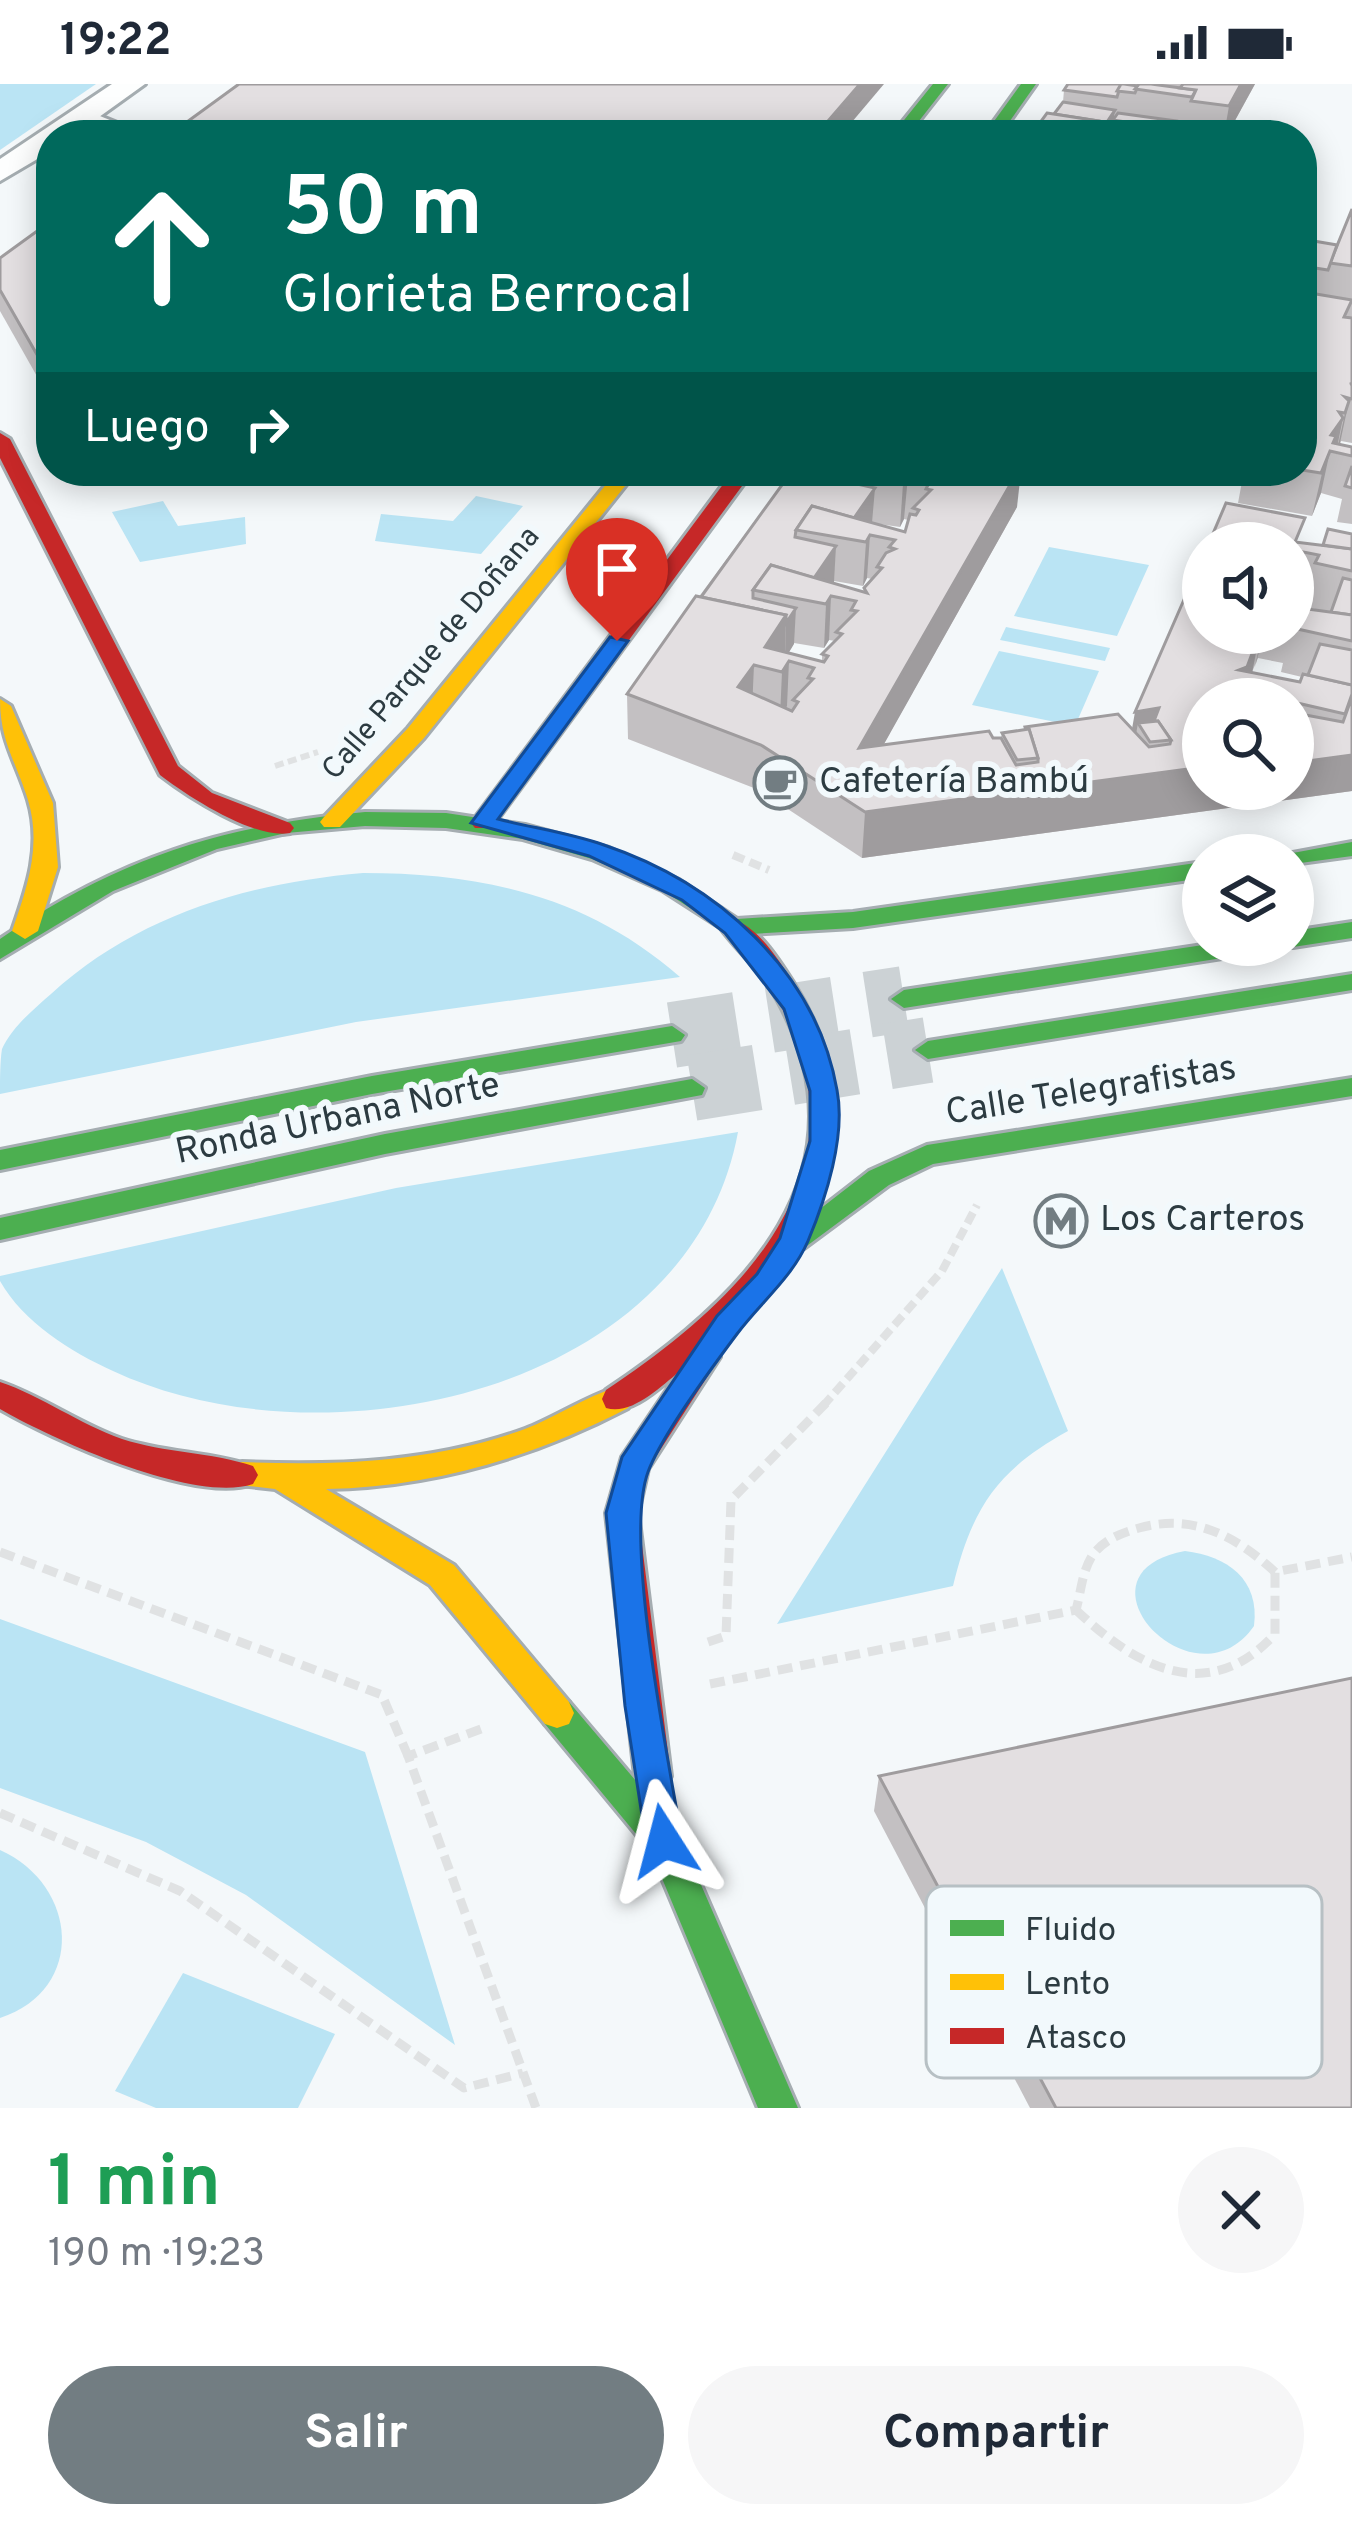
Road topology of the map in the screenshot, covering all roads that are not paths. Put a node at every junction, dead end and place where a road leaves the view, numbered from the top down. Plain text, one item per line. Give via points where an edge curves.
1 (131, 84) edge
2 (941, 84) edge
3 (1030, 84) edge
4 (85, 115) junction
5 (77, 120) edge
6 (98, 120) edge
7 (912, 120) edge
8 (1003, 120) edge
9 (36, 148) edge
10 (0, 172) edge
11 (0, 439) edge
12 (615, 486) edge
13 (732, 486) edge
14 (0, 706) edge
15 (332, 822) junction
16 (483, 823) junction
17 (282, 827) junction
18 (1352, 849) edge
19 (1314, 854) edge
20 (1182, 873) edge
21 (734, 927) junction
22 (1352, 930) edge
23 (25, 931) junction
24 (1314, 936) edge
25 (0, 951) edge
26 (1182, 956) edge
27 (1352, 982) edge
28 (904, 999) tunnel mouth
29 (672, 1035) tunnel mouth
30 (928, 1049) tunnel mouth
31 (1352, 1087) edge
32 (692, 1088) tunnel mouth
33 (0, 1160) edge
34 (0, 1229) edge
35 (794, 1240) junction
36 (727, 1324) junction
37 (0, 1394) edge
38 (287, 1481) junction
39 (664, 1841) junction
40 (778, 2108) edge

1 - 4 street
2 - 7 main road
3 - 8 main road
4 - 5 street
4 - 6 lane
9 - 10 street
11 - 17 main road via 168,770 204,798
12 - 15 main road, Calle Parque de Doñana via 416,733
13 - 16 main road
14 - 23 main road via 41,803 46,866
15 - 16 main road
15 - 17 main road
16 - 21 main road via 597,850 691,895
17 - 23 main road via 127,875
18 - 19 main road
20 - 21 main road via 853,920
21 - 35 main road via 797,1007 824,1091 824,1141
22 - 24 main road
23 - 25 main road
26 - 28 main road
27 - 30 main road
29 - 33 main road, Ronda Urbana Norte via 371,1084
31 - 35 main road, Calle Telegrafistas via 927,1155 879,1178
32 - 34 main road, Ronda Urbana Norte via 385,1144
35 - 36 main road
36 - 38 main road via 661,1374 522,1446 367,1477
36 - 39 main road via 633,1466 622,1513
37 - 38 main road via 128,1455
38 - 39 main road via 442,1575
39 - 40 main road

